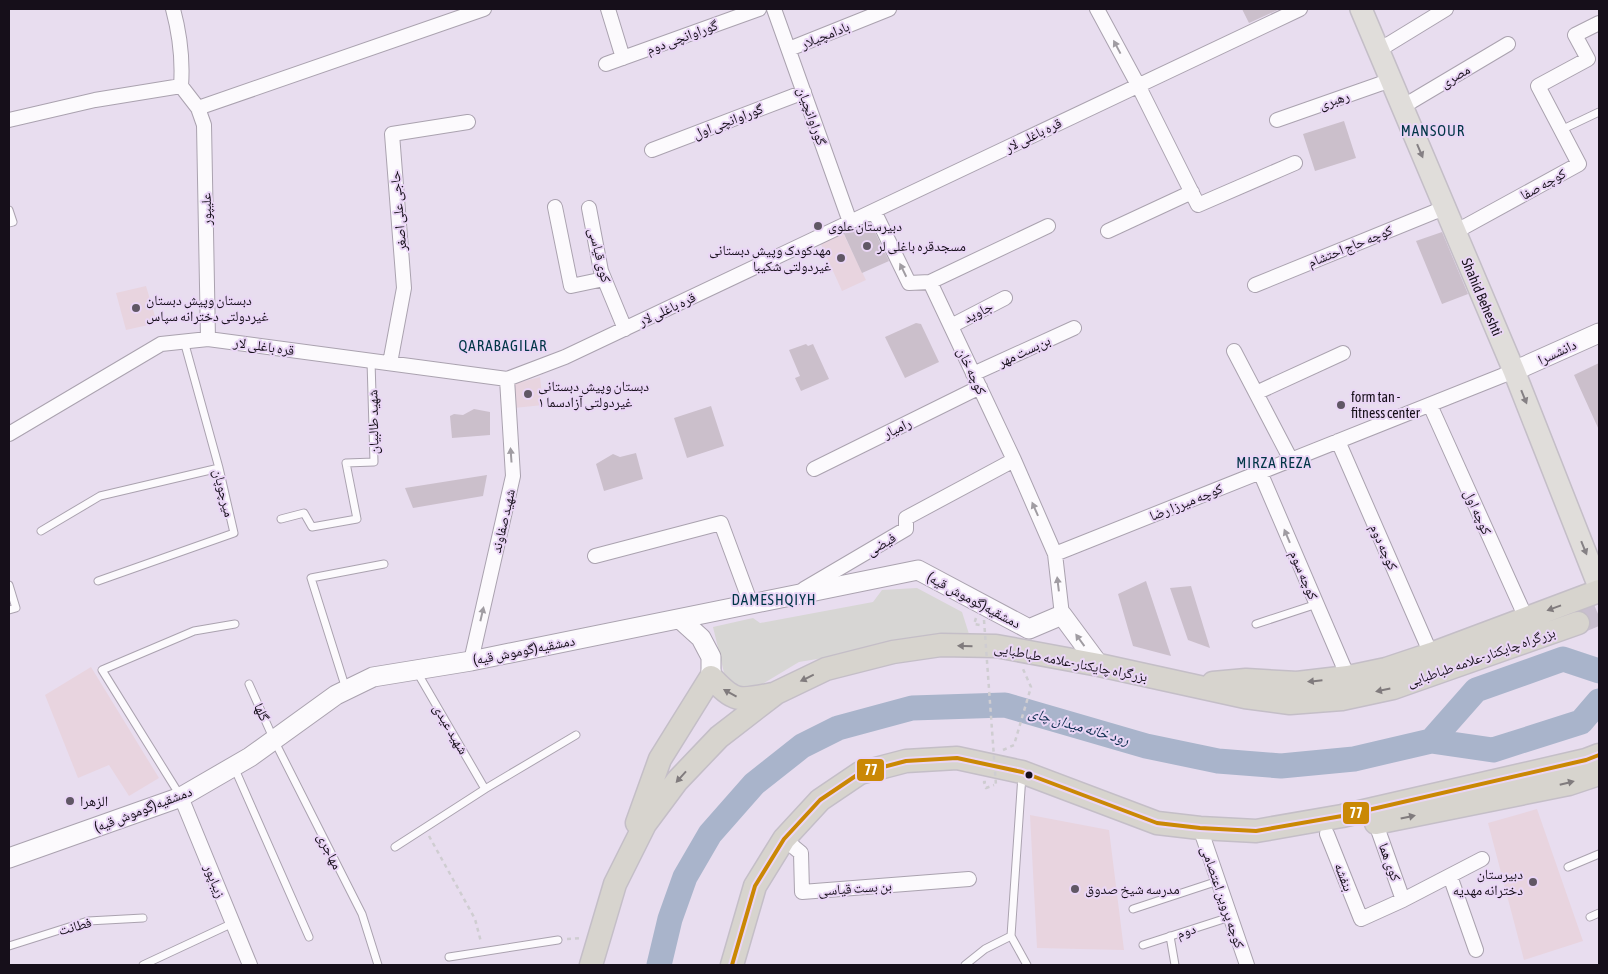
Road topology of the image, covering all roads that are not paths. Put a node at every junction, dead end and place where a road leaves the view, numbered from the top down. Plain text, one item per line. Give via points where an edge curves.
1 (173, 9) edge
2 (484, 9) edge
3 (608, 9) edge
4 (758, 9) edge
5 (774, 9) edge
6 (889, 9) edge
7 (1097, 9) edge
8 (1300, 9) edge
9 (1361, 9) edge
10 (1446, 9) edge
11 (1599, 23) edge
12 (1508, 44) dead end
13 (789, 50) junction
14 (1379, 50) junction
15 (623, 58) junction
16 (606, 64) dead end
17 (1391, 80) junction
18 (1138, 84) junction
19 (181, 86) junction
20 (804, 92) junction
21 (1402, 107) junction
22 (198, 108) junction
23 (1599, 112) edge
24 (9, 120) edge
25 (1277, 120) dead end
26 (468, 122) dead end
27 (1561, 130) junction
28 (652, 150) dead end
29 (1295, 163) dead end
30 (1192, 192) junction
31 (555, 207) dead end
32 (589, 208) dead end
33 (1444, 208) junction
34 (9, 210) edge
35 (874, 211) junction
36 (850, 222) junction
37 (9, 223) edge
38 (1048, 226) dead end
39 (1108, 232) dead end
40 (1454, 232) junction
41 (604, 279) junction
42 (930, 282) junction
43 (1255, 285) dead end
44 (1005, 298) dead end
45 (950, 326) junction
46 (1074, 328) dead end
47 (625, 329) junction
48 (1599, 333) edge
49 (208, 339) junction
50 (184, 341) junction
51 (1234, 351) dead end
52 (1343, 353) dead end
53 (371, 360) junction
54 (390, 363) junction
55 (1514, 372) junction
56 (974, 374) junction
57 (507, 379) junction
58 (980, 387) junction
59 (1256, 393) junction
60 (1430, 405) junction
61 (9, 434) edge
62 (1338, 441) junction
63 (1014, 460) junction
64 (1291, 460) junction
65 (219, 468) junction
66 (814, 469) dead end
67 (1260, 472) junction
68 (281, 519) dead end
69 (41, 531) dead end
70 (1054, 554) junction
71 (595, 556) dead end
72 (384, 564) dead end
73 (98, 581) dead end
74 (9, 585) edge
75 (1599, 587) edge
76 (1599, 591) edge
77 (793, 596) junction
78 (751, 604) junction
79 (1317, 604) junction
80 (9, 610) edge
81 (1062, 615) junction
82 (1526, 618) junction
83 (680, 619) junction
84 (1578, 623) tunnel mouth
85 (235, 624) dead end
86 (1256, 624) dead end
87 (1431, 654) junction
88 (471, 661) junction
89 (1099, 665) junction
90 (416, 670) junction
91 (711, 677) junction
92 (1348, 677) junction
93 (249, 684) dead end
94 (1193, 685) junction
95 (346, 690) junction
96 (776, 693) junction
97 (576, 735) dead end
98 (274, 740) junction
99 (1599, 755) edge
100 (234, 766) junction
101 (1022, 772) junction
102 (1599, 774) edge
103 (485, 789) junction
104 (181, 797) junction
105 (1376, 824) junction
106 (1200, 828) junction
107 (1256, 831) junction
108 (1327, 834) junction
109 (784, 839) junction
110 (395, 846) dead end
111 (1599, 854) edge
112 (9, 858) edge
113 (1482, 859) dead end
114 (1568, 867) dead end
115 (1450, 876) junction
116 (969, 879) dead end
117 (1218, 881) junction
118 (615, 884) junction
119 (1403, 900) junction
120 (1133, 909) dead end
121 (1599, 913) edge
122 (1230, 917) junction
123 (1590, 917) dead end
124 (143, 918) dead end
125 (233, 923) junction
126 (741, 933) junction
127 (1010, 936) junction
128 (1170, 936) junction
129 (309, 938) dead end
130 (558, 940) dead end
131 (1143, 945) dead end
132 (9, 946) edge
133 (1476, 950) dead end
134 (449, 957) dead end
135 (143, 965) edge
136 (250, 965) edge
137 (378, 965) edge
138 (591, 965) edge
139 (606, 965) edge
140 (724, 965) edge
141 (732, 965) edge
142 (965, 965) edge
143 (1027, 965) edge
144 (1175, 965) edge
145 (1247, 965) edge

1 - 19 street via 180,38
2 - 22 street
3 - 15 street
4 - 15 street, گوراوانچی دوم
5 - 13 street, گوراوانچیان
6 - 13 street, بادامچیلار
18 -> 7 street
8 - 18 street, قره باغلی لار
9 - 14 main road, Shahid Beheshti
10 - 14 street
11 - 27 street, کوچه صفا via 1575,35 1588,59 1538,86
12 - 21 street, مصری
13 - 20 street, گوراوانچیان
14 - 17 main road, Shahid Beheshti
15 - 16 street, گوراوانچی دوم
17 - 21 main road, Shahid Beheshti
17 - 25 street, رهبری
18 - 30 street
18 - 35 street, قره باغلی لار
19 - 22 street, علیپور
19 - 24 street via 95,100
20 - 28 street, گوراوانچی اول
20 - 36 street, گوراوانچیان
21 -> 33 main road, Shahid Beheshti
22 - 49 street, علیپور via 205,138
23 - 27 lane
26 - 54 street, حاجی علی اصغر via 392,134 404,288
27 - 40 street, کوچه صفا via 1579,164
29 - 30 street via 1198,205
30 - 39 street
31 - 41 street via 571,286
32 - 41 street, کوی قیاسی
33 - 40 main road, Shahid Beheshti
33 - 43 street, کوچه حاج احتشام
34 - 37 lane via 13,222
35 - 36 street, قره باغلی لار
42 -> 35 street via 909,283
36 - 47 street, قره باغلی لار
38 - 42 street
40 - 55 main road, Shahid Beheshti
41 - 47 street, کوی قیاسی
42 - 45 street, کوچه خان
44 - 45 street, جاوید
45 - 56 street, کوچه خان
46 - 56 street, بن‌بست مهر
47 - 57 street, قره باغلی لار
48 - 55 main road, دانشسرا
49 - 50 street, قره باغلی لار
49 - 53 street, قره باغلی لار
50 - 61 street, قره باغلی لار via 161,344
50 - 65 lane, میرچوپان
51 - 59 street
52 - 59 street
53 - 54 street, قره باغلی لار
53 - 68 lane, شهید طالبیان via 374,462 346,463 357,519 312,527 304,513
54 - 57 street, قره باغلی لار
55 - 60 street, کوچه میرزا رضا
55 -> 75 main road, Shahid Beheshti
56 - 58 street, کوچه خان
88 -> 57 street, شهید صفاوند via 513,476
58 - 63 street, کوچه خان
58 - 66 street, رامیار
59 - 64 street
60 - 62 street, کوچه میرزا رضا
60 - 82 street, کوچه اول
62 - 64 street, کوچه میرزا رضا
62 - 87 street, کوچه دوم
70 -> 63 street, کوچه خان
63 - 77 street, فیضی via 906,518 906,529
64 - 67 street, کوچه میرزا رضا
65 - 69 lane via 100,496
65 - 73 lane, میرچوپان via 234,533
67 - 70 street, کوچه میرزا رضا
79 -> 67 street, کوچه سوم
81 -> 70 street
71 - 78 street via 721,524
72 - 95 lane via 311,578
74 - 80 lane via 16,608
76 -> 82 highway
77 - 78 main road, دمشقیه(گوموش قیه)
77 - 81 main road, دمشقیه(گوموش قیه) via 918,570 1028,629
78 - 83 main road, دمشقیه(گوموش قیه)
79 - 86 lane
79 - 92 street, کوچه سوم
89 -> 81 main road
82 - 87 highway
83 - 88 main road, دمشقیه(گوموش قیه)
83 - 91 main road via 701,638 711,657
84 -> 94 highway, بزرگراه چایکنار-علامه طباطبایی via 1393,688 1342,699 1290,703
85 - 104 lane via 194,631 102,670
87 - 92 highway
88 - 90 main road, دمشقیه(گوموش قیه)
89 - 94 highway, بزرگراه چایکنار-علامه طباطبایی
89 -> 96 highway, بزرگراه چایکنار-علامه طباطبایی via 996,646 941,645 893,652 826,669
90 - 95 main road, دمشقیه(گوموش قیه) via 373,677
90 - 103 lane, شهید عیدی
96 -> 91 highway via 746,700 727,694
91 - 118 highway via 660,760
92 -> 94 highway via 1297,683 1246,680
93 - 98 lane, گلها
95 - 98 main road, دمشقیه(گوموش قیه)
96 -> 118 highway, بزرگراه چایکنار-علامه طباطبایی via 719,737 677,782 645,824
97 - 103 lane
98 - 100 main road, دمشقیه(گوموش قیه)
98 - 137 lane, مهاجری via 362,914
99 - 107 highway via 1342,816
100 - 104 main road, دمشقیه(گوموش قیه)
100 - 129 lane
101 - 106 highway via 1157,823
101 - 109 highway via 958,758 906,762 860,774 820,800
101 - 127 lane
105 -> 102 highway via 1569,784
103 - 110 lane
104 - 112 main road, دمشقیه(گوموش قیه)
104 - 125 street, زیباپور
105 - 108 highway
105 - 119 street, کوی هما
106 - 107 highway
106 - 117 street, کوچه پروین اعتصامی
107 - 108 highway
108 - 119 street, بنفشه via 1360,920
109 - 116 street, بن بست قیاسی via 801,854 802,892
109 - 126 highway via 755,886
111 - 114 lane
113 - 115 street
115 - 119 street
115 - 133 street
117 - 120 lane
117 - 122 street, کوچه پروین اعتصامی
118 - 138 highway, بزرگراه چایکنار-علامه طباطبایی
118 - 139 highway
121 - 123 lane
122 - 128 lane, دوم
122 - 145 street, کوچه پروین اعتصامی
124 - 132 lane, فطانت via 88,921
125 - 135 lane
125 - 136 street, زیباپور
126 - 140 highway
126 - 141 highway
127 - 142 lane via 985,949
127 - 143 lane
128 - 131 lane, دوم
128 - 144 lane
130 - 134 lane

